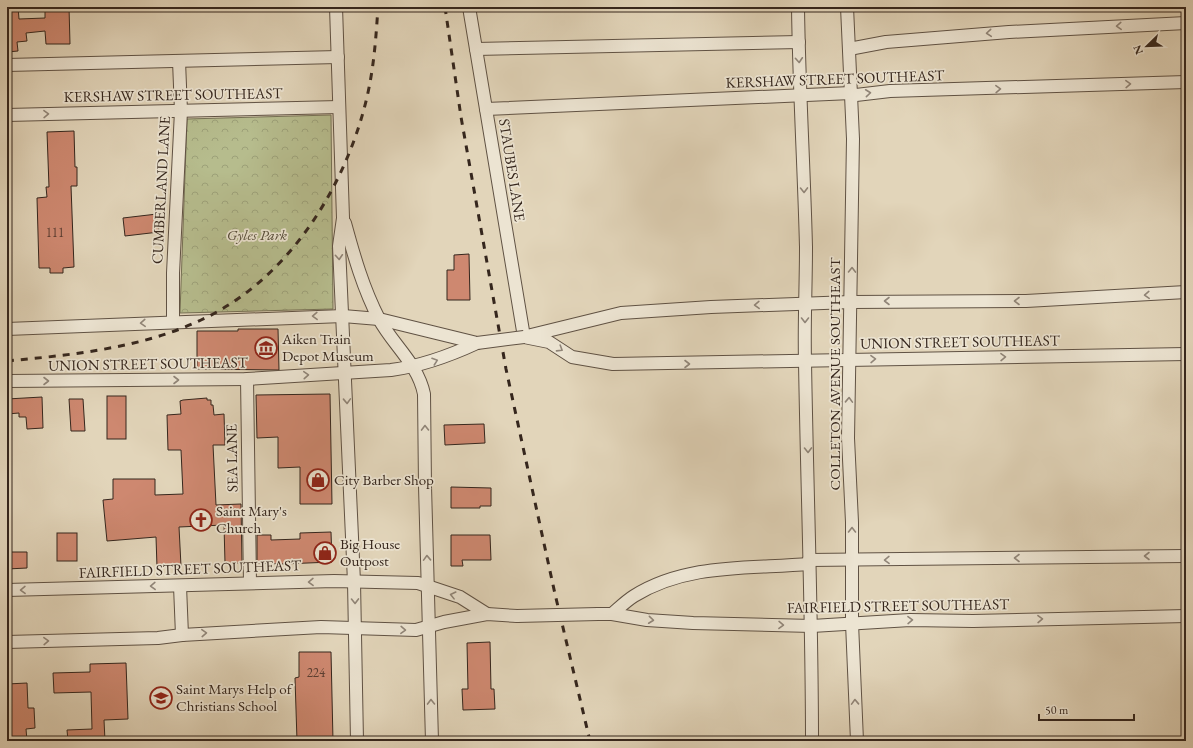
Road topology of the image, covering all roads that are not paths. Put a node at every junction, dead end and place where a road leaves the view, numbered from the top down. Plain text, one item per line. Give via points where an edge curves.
1 (336, 7) edge
2 (469, 7) edge
3 (798, 7) edge
4 (847, 7) edge
5 (1186, 23) edge
6 (799, 42) junction
7 (849, 49) junction
8 (476, 50) junction
9 (338, 57) junction
10 (179, 61) junction
11 (7, 65) edge
12 (1186, 82) edge
13 (851, 93) junction
14 (802, 95) junction
15 (339, 107) junction
16 (486, 109) junction
17 (181, 112) junction
18 (7, 115) edge
19 (343, 218) junction
20 (1186, 292) edge
21 (851, 302) junction
22 (805, 304) junction
23 (343, 316) junction
24 (379, 319) junction
25 (173, 322) junction
26 (7, 329) edge
27 (524, 337) junction
28 (477, 343) junction
29 (1186, 354) edge
30 (850, 360) junction
31 (805, 361) junction
32 (413, 368) junction
33 (346, 373) junction
34 (247, 379) junction
35 (7, 381) edge
36 (1186, 556) edge
37 (852, 559) junction
38 (809, 562) junction
39 (354, 582) junction
40 (250, 583) junction
41 (180, 586) junction
42 (428, 586) junction
43 (7, 590) edge
44 (487, 614) junction
45 (612, 614) junction
46 (1186, 616) edge
47 (852, 623) junction
48 (812, 626) junction
49 (430, 627) junction
50 (355, 628) junction
51 (182, 635) junction
52 (7, 642) edge
53 (356, 741) edge
54 (432, 741) edge
55 (812, 741) edge
56 (857, 741) edge

1 - 9 street
2 - 8 street, STAUBES LANE
3 - 6 street, COLLETON AVENUE SOUTHEAST
4 - 7 street, COLLETON AVENUE SOUTHEAST
5 -> 7 street, KERSHAW STREET SOUTHEAST via 1009,32 886,42
6 - 8 street
6 -> 14 street, COLLETON AVENUE SOUTHEAST
7 - 13 street, COLLETON AVENUE SOUTHEAST
8 - 16 street, STAUBES LANE
9 - 10 street
9 - 15 street
10 - 11 street
10 - 17 street, CUMBERLAND LANE
13 -> 12 street, KERSHAW STREET SOUTHEAST via 856,95 890,91
13 - 14 street, KERSHAW STREET SOUTHEAST
21 -> 13 street, COLLETON AVENUE SOUTHEAST
14 - 16 street, KERSHAW STREET SOUTHEAST
14 -> 22 street, COLLETON AVENUE SOUTHEAST
15 - 17 street, KERSHAW STREET SOUTHEAST
15 - 19 street
16 - 27 street, STAUBES LANE
18 -> 17 street, KERSHAW STREET SOUTHEAST
17 - 25 street, CUMBERLAND LANE
19 -> 23 street via 339,246
19 - 24 street via 358,272
20 -> 21 street, UNION STREET SOUTHEAST via 1026,301
21 - 22 street, UNION STREET SOUTHEAST
21 - 30 street, COLLETON AVENUE SOUTHEAST
22 -> 27 street, UNION STREET SOUTHEAST via 621,313
22 -> 31 street, COLLETON AVENUE SOUTHEAST
23 - 24 street, UNION STREET SOUTHEAST
23 -> 25 street, UNION STREET SOUTHEAST
23 - 33 street
24 - 28 street, UNION STREET SOUTHEAST
24 - 32 street
25 -> 26 street, UNION STREET SOUTHEAST
27 - 28 street, UNION STREET SOUTHEAST, bridge
27 -> 31 street, UNION STREET SOUTHEAST via 549,342 572,356 613,364
32 -> 28 street, UNION STREET SOUTHEAST
30 -> 29 street, UNION STREET SOUTHEAST
30 - 31 street, UNION STREET SOUTHEAST
37 -> 30 street, COLLETON AVENUE SOUTHEAST via 848,438
31 -> 38 street, COLLETON AVENUE SOUTHEAST
32 - 33 street, UNION STREET SOUTHEAST
42 -> 32 street via 424,394 421,380
34 -> 33 street, UNION STREET SOUTHEAST
33 -> 39 street
35 -> 34 street, UNION STREET SOUTHEAST
34 - 40 street, SEA LANE
36 -> 37 street
37 - 38 street
37 - 47 street, COLLETON AVENUE SOUTHEAST
38 - 45 street via 690,573 634,596
38 - 48 street, COLLETON AVENUE SOUTHEAST
39 -> 40 street, FAIRFIELD STREET SOUTHEAST
39 - 42 street, FAIRFIELD STREET SOUTHEAST via 418,583
39 -> 50 street
40 - 41 street, FAIRFIELD STREET SOUTHEAST
41 -> 43 street, FAIRFIELD STREET SOUTHEAST
41 - 51 street
44 -> 42 street, FAIRFIELD STREET SOUTHEAST via 460,597
42 - 49 street
44 - 45 street, FAIRFIELD STREET SOUTHEAST, bridge
44 - 49 street, FAIRFIELD STREET SOUTHEAST
45 -> 48 street, FAIRFIELD STREET SOUTHEAST via 647,620 693,623
47 -> 46 street, FAIRFIELD STREET SOUTHEAST
47 - 48 street, FAIRFIELD STREET SOUTHEAST
56 -> 47 street, COLLETON AVENUE SOUTHEAST
48 - 55 street, COLLETON AVENUE SOUTHEAST
50 -> 49 street, FAIRFIELD STREET SOUTHEAST via 416,630
54 -> 49 street
51 -> 50 street, FAIRFIELD STREET SOUTHEAST via 321,627
50 - 53 street
52 -> 51 street, FAIRFIELD STREET SOUTHEAST via 158,638

